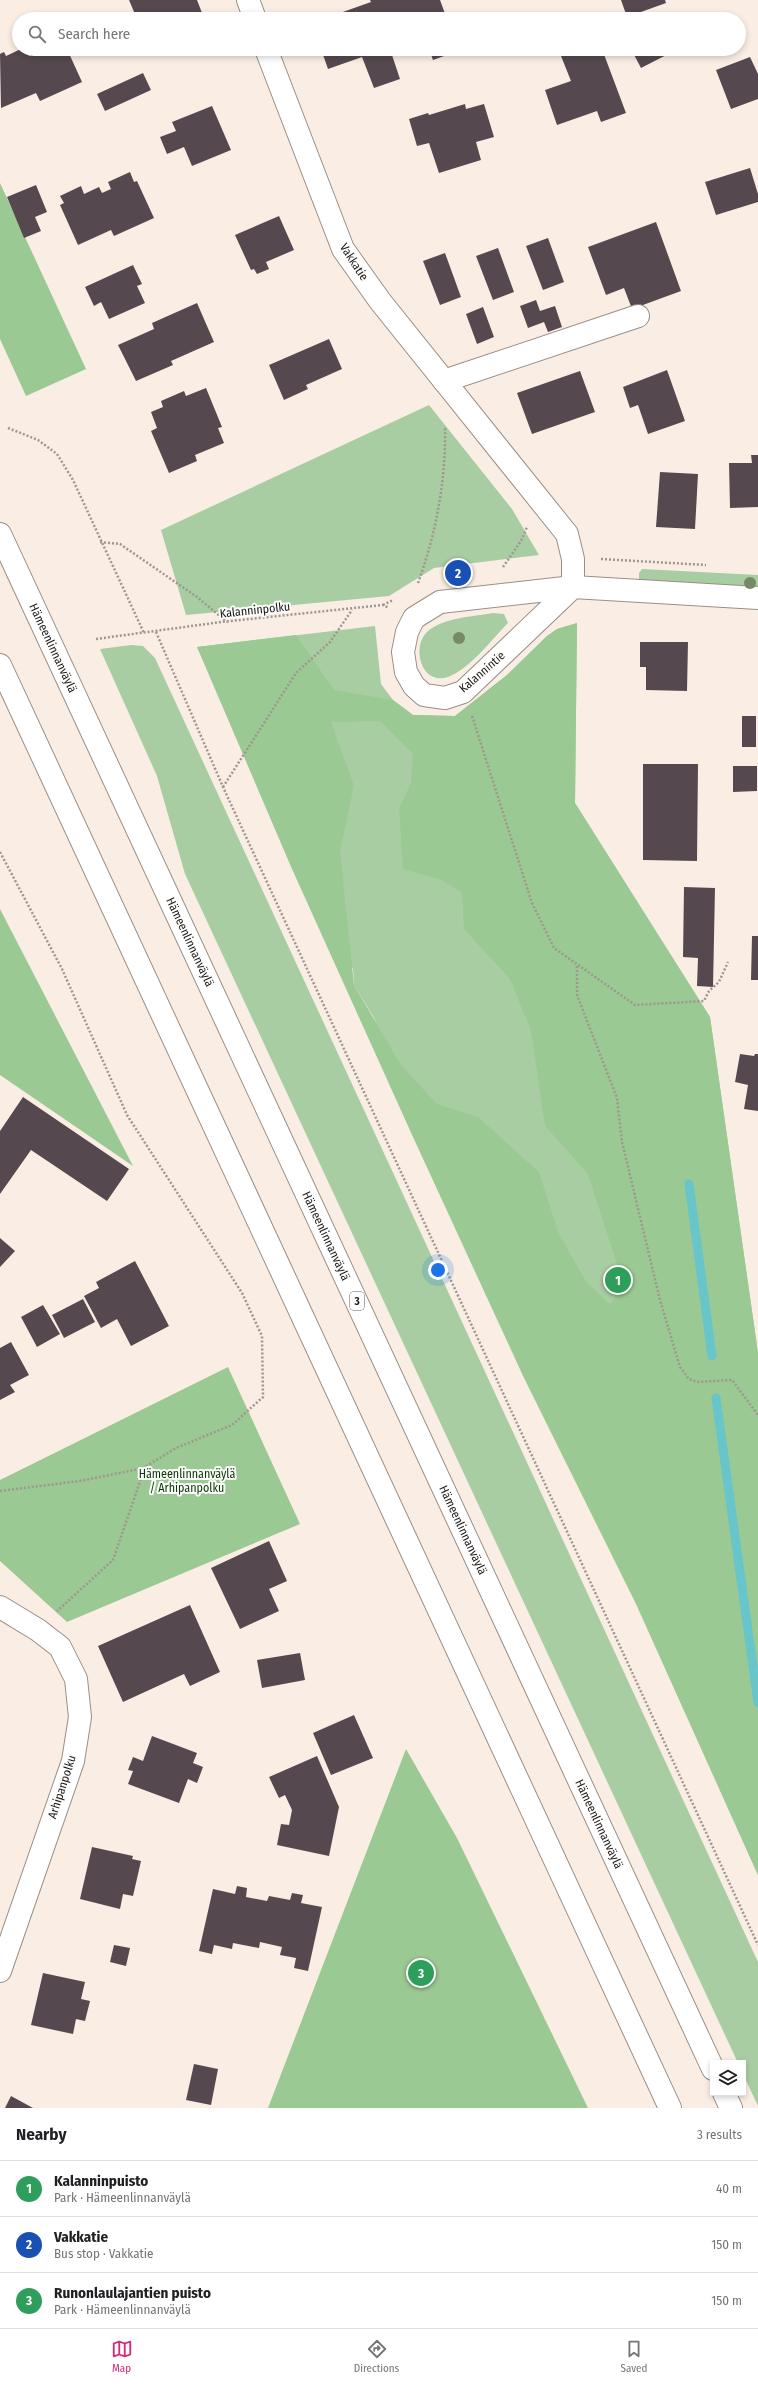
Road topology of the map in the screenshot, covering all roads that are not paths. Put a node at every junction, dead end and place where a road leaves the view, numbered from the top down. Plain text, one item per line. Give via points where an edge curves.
1 (248, 0) edge
2 (252, 12) edge
3 (269, 56) edge
4 (638, 316) dead end
5 (444, 381) junction
6 (0, 534) edge
7 (573, 587) junction
8 (758, 598) edge
9 (0, 665) edge
10 (0, 1607) edge
11 (0, 1971) edge
12 (710, 2063) edge
13 (725, 2096) edge
14 (670, 2108) edge
15 (731, 2108) edge

1 - 2 main road
3 - 5 main road, Vakkatie via 343,249 380,302
4 - 5 main road
5 - 7 main road, Vakkatie via 567,534 573,559
6 - 12 main road, Hämeenlinnanväylä / 3
7 - 7 main road, Kalannintie via 463,692 446,698 424,695 414,686 406,672 403,652 407,632 414,618 440,602
7 - 8 main road
9 - 14 main road
10 - 11 main road, Arhipanpolku via 60,1647 76,1679 80,1717 73,1761
13 - 15 main road

